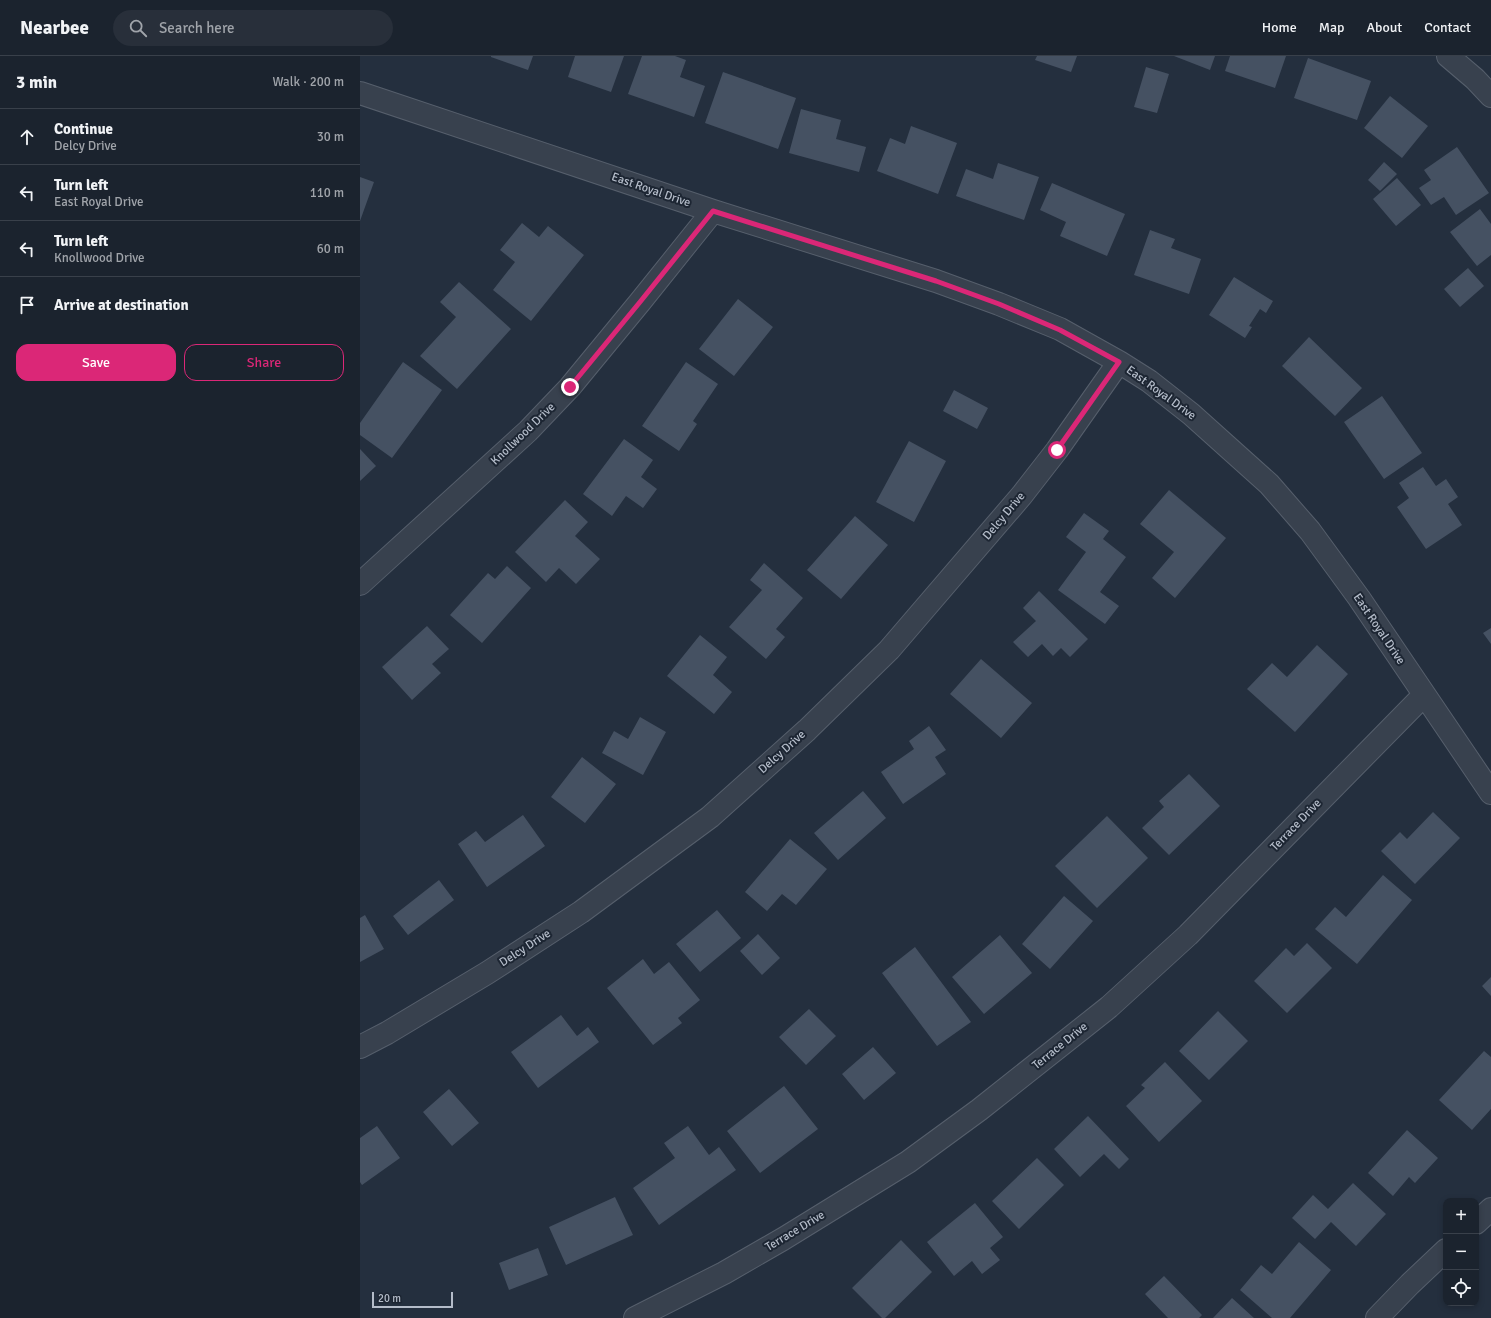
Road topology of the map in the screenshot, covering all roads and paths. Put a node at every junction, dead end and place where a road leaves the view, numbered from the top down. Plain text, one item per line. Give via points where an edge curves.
1 (1448, 56) edge
2 (360, 93) edge
3 (1491, 96) edge
4 (713, 211) junction
5 (1119, 362) junction
6 (360, 584) edge
7 (1424, 695) junction
8 (1491, 793) edge
9 (360, 1046) edge
10 (1491, 1209) edge
11 (1479, 1220) edge
12 (1443, 1253) edge
13 (635, 1318) edge
14 (1377, 1318) edge

1 - 3 street
2 - 4 street, East Royal Drive
4 - 5 street, East Royal Drive via 936,281 999,304 1060,330
4 - 6 street, Knollwood Drive via 575,381 528,431
5 - 7 street, East Royal Drive via 1149,381 1191,414 1269,484 1310,531
5 - 9 street, Delcy Drive via 1022,495 889,650 807,730 710,817 581,912 480,977 387,1033
7 - 8 street, East Royal Drive
7 - 13 street, Terrace Drive via 1188,935 1109,1007 986,1105 908,1162 790,1235 724,1273
10 - 11 street
12 - 14 street

